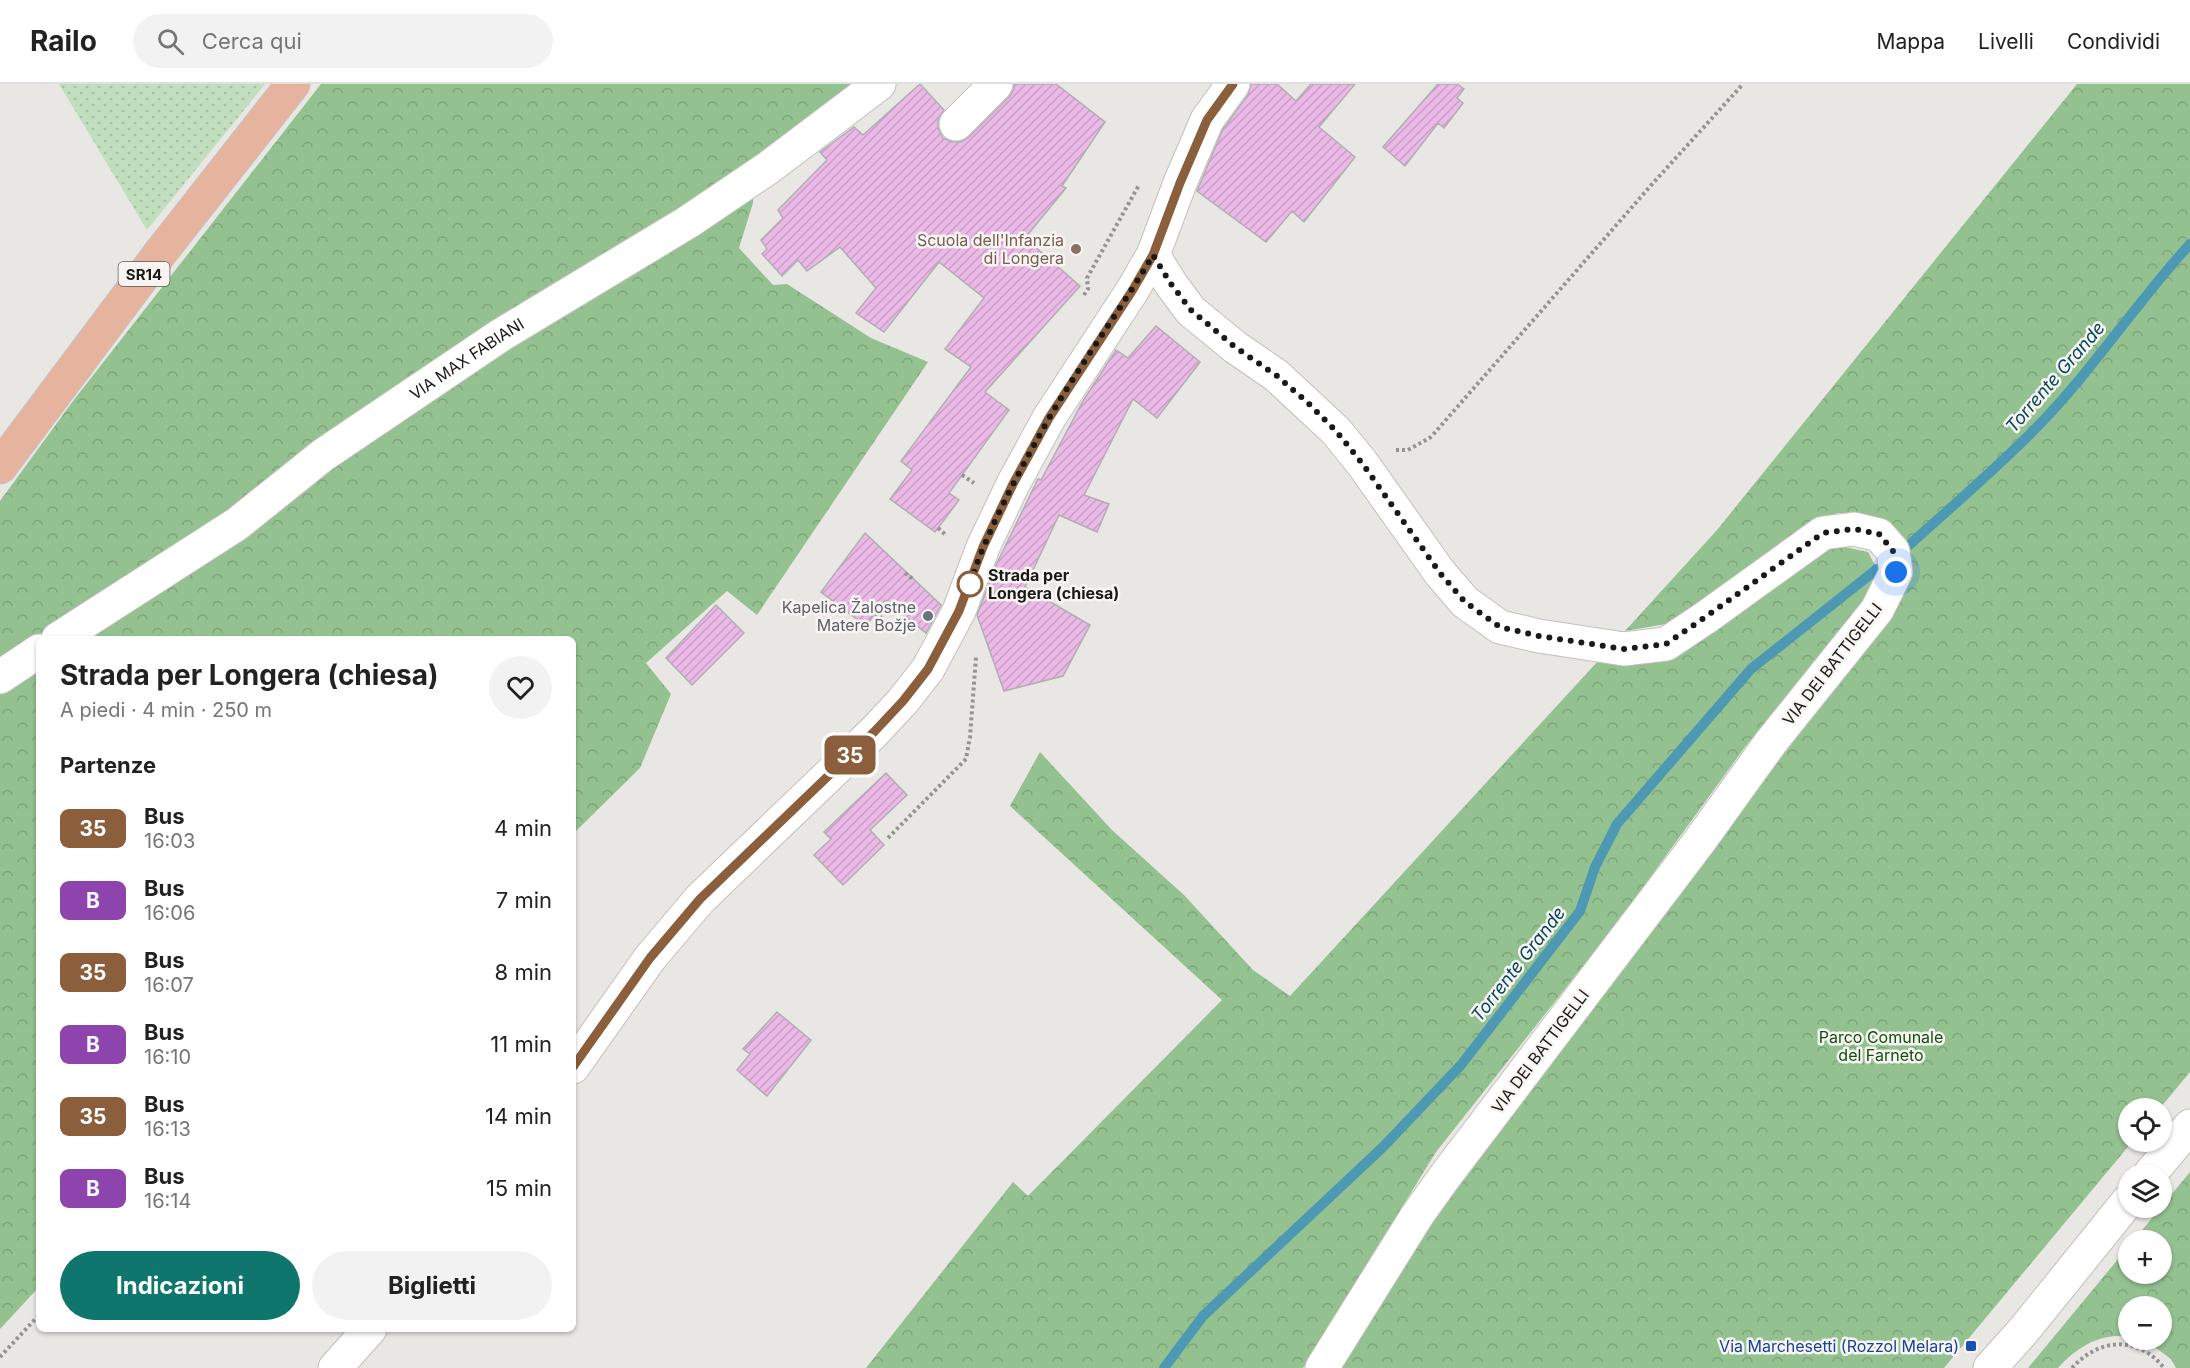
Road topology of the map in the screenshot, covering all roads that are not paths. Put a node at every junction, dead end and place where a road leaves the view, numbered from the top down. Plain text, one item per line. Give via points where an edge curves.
1 (293, 84) edge
2 (879, 84) edge
3 (996, 84) edge
4 (1233, 84) edge
5 (956, 124) dead end
6 (1153, 255) junction
7 (0, 467) edge
8 (63, 636) edge
9 (36, 653) edge
10 (0, 676) edge
11 (576, 1063) edge
12 (2190, 1126) edge
13 (2158, 1164) edge
14 (2118, 1213) edge
15 (367, 1332) edge
16 (335, 1368) edge
17 (1322, 1368) edge
18 (1990, 1368) edge

1 - 7 main road, SR14
2 - 8 street, VIA MAX FABIANI via 751,180 501,335 323,454 237,524
3 - 5 street
4 - 6 street via 1207,120
6 - 11 street via 1049,418 1013,484 959,611 928,669 874,732 700,899 650,958
6 - 17 street, VIA DEI BATTIGELLI via 1191,310 1277,376 1336,431 1440,573 1465,602 1500,627 1624,649 1666,644 1823,533 1854,529 1879,534 1893,551 1896,572 1877,610 1771,742 1446,1175
9 - 10 street
12 - 13 street
14 - 18 street
15 - 16 street

